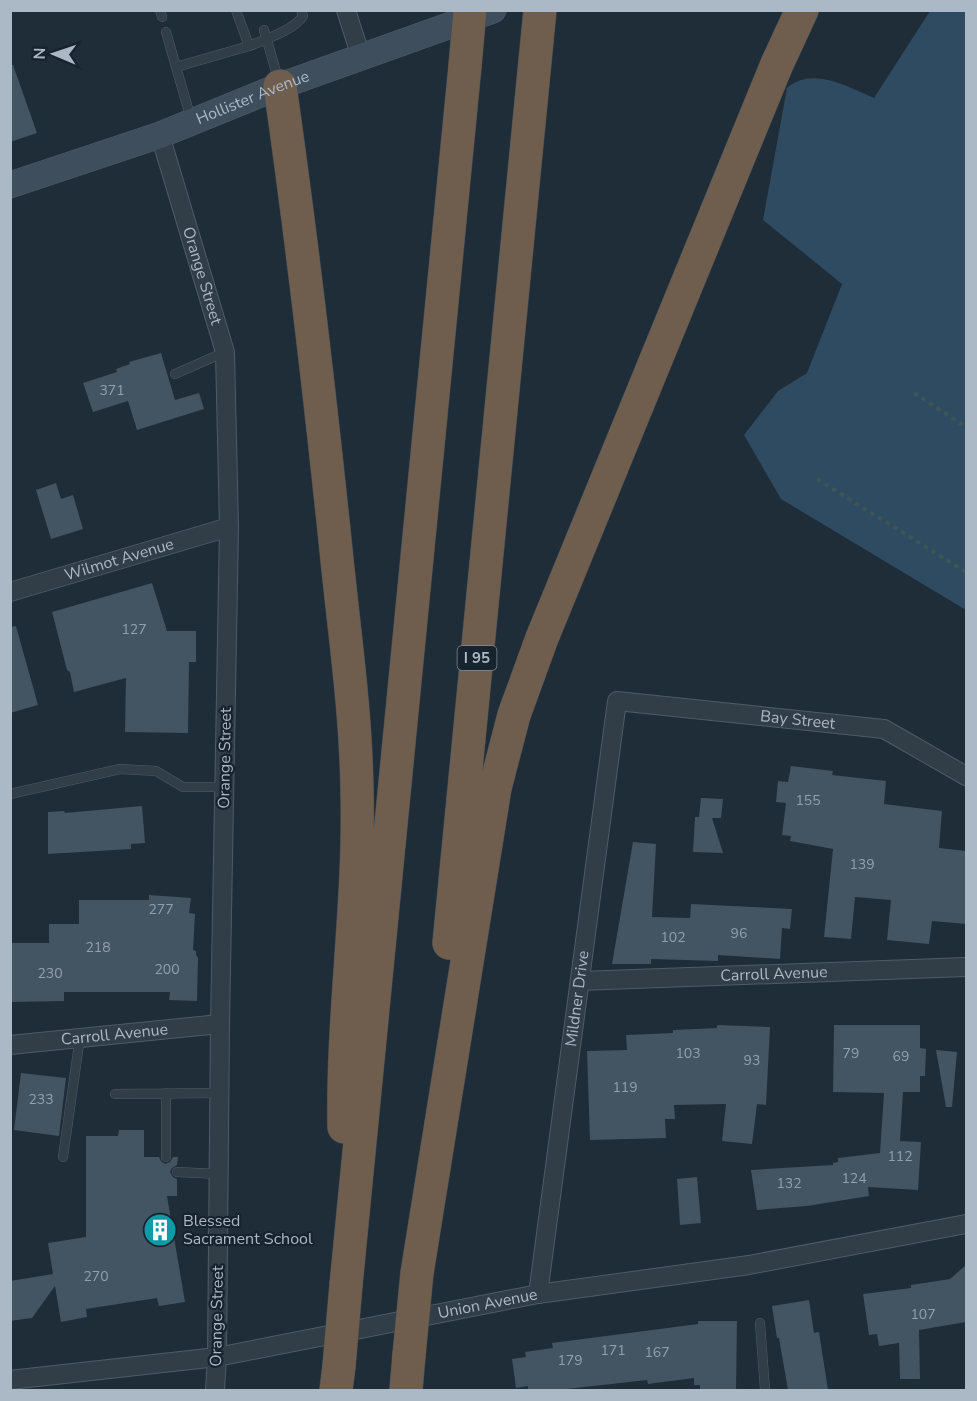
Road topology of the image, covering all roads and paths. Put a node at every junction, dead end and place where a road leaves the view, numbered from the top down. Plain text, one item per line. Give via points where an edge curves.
1 (236, 10) edge
2 (301, 10) edge
3 (346, 10) edge
4 (470, 10) edge
5 (494, 10) edge
6 (782, 10) edge
7 (802, 10) edge
8 (538, 26) edge
9 (166, 32) dead end
10 (266, 34) junction
11 (249, 46) junction
12 (362, 57) junction
13 (777, 64) junction
14 (176, 67) junction
15 (280, 86) junction
16 (192, 122) junction
17 (160, 135) junction
18 (10, 185) edge
19 (225, 352) junction
20 (175, 374) dead end
21 (914, 393) dead end
22 (966, 427) edge
23 (817, 479) dead end
24 (229, 527) junction
25 (966, 572) edge
26 (10, 592) edge
27 (617, 701) joint
28 (966, 776) edge
29 (224, 787) junction
30 (10, 794) edge
31 (966, 967) edge
32 (579, 981) junction
33 (220, 1024) junction
34 (80, 1037) junction
35 (10, 1045) edge
36 (166, 1093) junction
37 (220, 1093) junction
38 (115, 1094) dead end
39 (63, 1157) dead end
40 (166, 1157) dead end
41 (177, 1172) dead end
42 (219, 1174) junction
43 (966, 1224) edge
44 (417, 1273) junction
45 (346, 1285) junction
46 (538, 1294) junction
47 (760, 1323) dead end
48 (218, 1357) junction
49 (338, 1378) edge
50 (10, 1380) edge
51 (215, 1390) edge
52 (406, 1390) edge
53 (765, 1390) edge

1 - 11 lane
2 - 10 lane via 299,22
3 - 12 street
4 - 45 highway, bridge
5 - 12 main road, Hollister Avenue
6 - 13 highway
7 - 13 highway
8 - 44 highway, I 95
9 - 14 lane
10 - 11 lane
10 - 15 lane
11 - 14 lane
12 - 15 main road, Hollister Avenue
13 - 44 highway via 514,715 495,788
14 - 16 lane
15 - 16 main road, Hollister Avenue
15 - 45 highway via 313,343 355,749 356,859 343,1082
16 - 17 main road, Hollister Avenue
17 - 18 main road, Hollister Avenue
17 - 19 street, Orange Street
19 - 20 lane
19 - 24 street, Orange Street
21 - 22 path
23 - 25 path
24 - 26 street, Wilmot Avenue
24 - 29 street, Orange Street
27 - 28 street, Bay Street via 884,729
27 - 32 street, Mildner Drive
29 - 30 lane via 183,787 156,771 120,770
29 - 33 street, Orange Street
31 - 32 street, Carroll Avenue
32 - 46 street, Mildner Drive
33 - 34 street, Carroll Avenue
33 - 37 street, Orange Street
34 - 35 street, Carroll Avenue
34 - 39 lane
36 - 37 lane
36 - 38 lane
36 - 40 lane
37 - 42 street, Orange Street
41 - 42 lane
42 - 48 street, Orange Street
43 - 46 street, Union Avenue via 749,1266
44 - 52 highway, I 95, bridge
45 - 49 highway, bridge
46 - 48 street, Union Avenue
47 - 53 lane
48 - 50 street, Union Avenue
48 - 51 street, Orange Street

